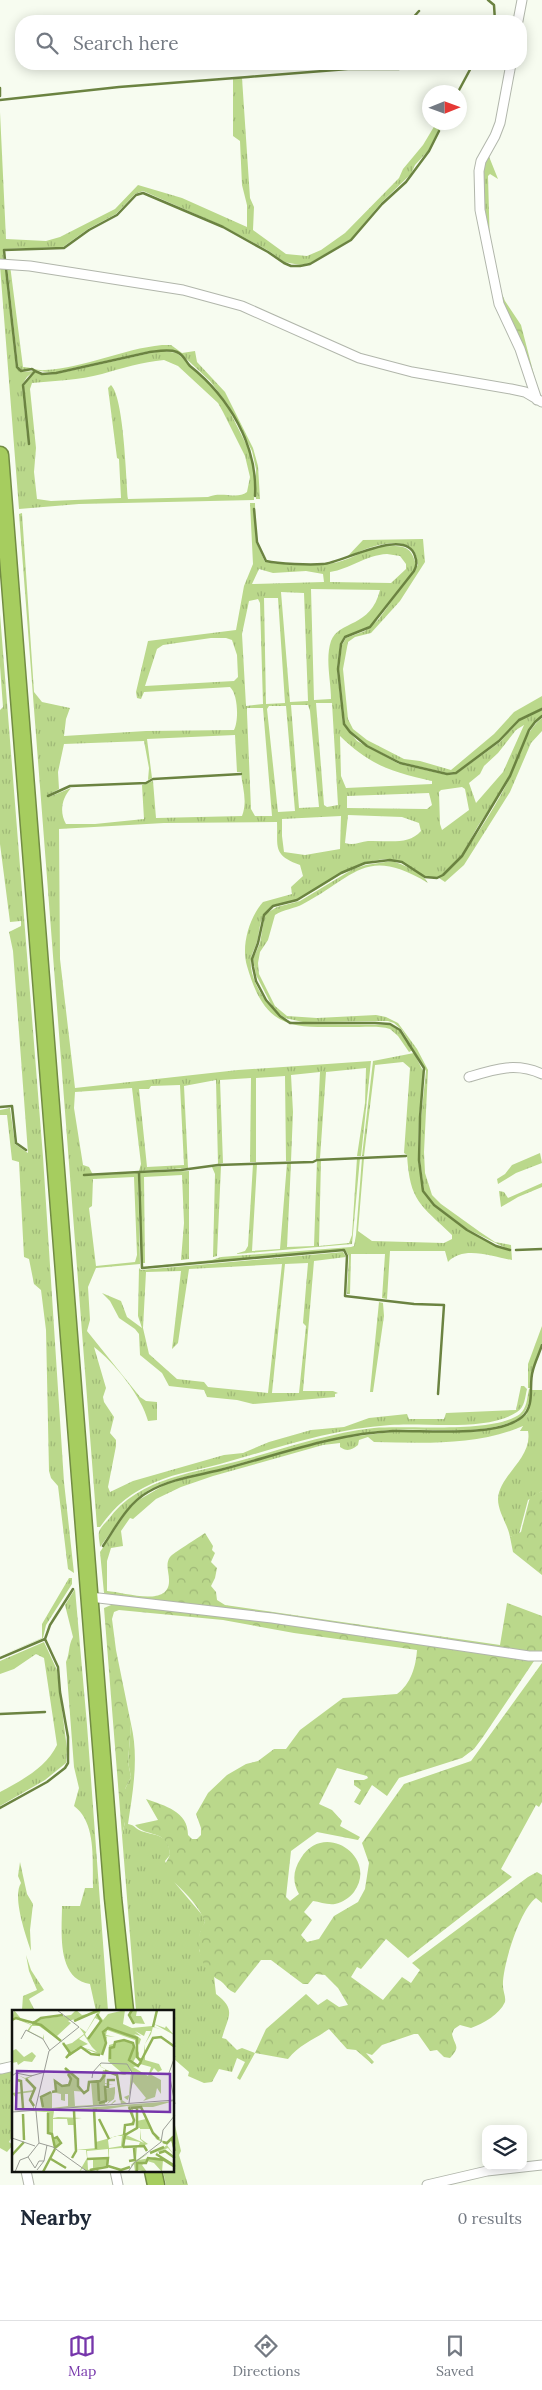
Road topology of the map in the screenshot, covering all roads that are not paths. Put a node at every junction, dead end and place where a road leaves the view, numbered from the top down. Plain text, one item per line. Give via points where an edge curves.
1 (522, 0) edge
2 (519, 15) edge
3 (510, 70) edge
4 (0, 264) edge
5 (540, 401) edge
6 (0, 455) edge
7 (542, 1074) edge
8 (469, 1077) dead end
9 (90, 1597) junction
10 (542, 1656) edge
11 (125, 2010) edge
12 (12, 2066) edge
13 (2, 2069) dead end
14 (542, 2165) edge
15 (26, 2172) edge
16 (115, 2172) edge
17 (153, 2172) edge
18 (29, 2185) edge
19 (118, 2185) edge
20 (156, 2185) edge
21 (427, 2185) edge

1 - 2 street
3 - 5 street via 500,123 481,161 480,210 499,304
4 - 5 street via 183,290 242,306 359,358 412,372 511,388
6 - 9 highway
7 - 8 street via 527,1068 510,1067
9 - 10 street via 272,1618
9 - 11 highway
12 - 13 street
14 - 21 street via 488,2171
15 - 18 street
16 - 19 street
17 - 20 highway

